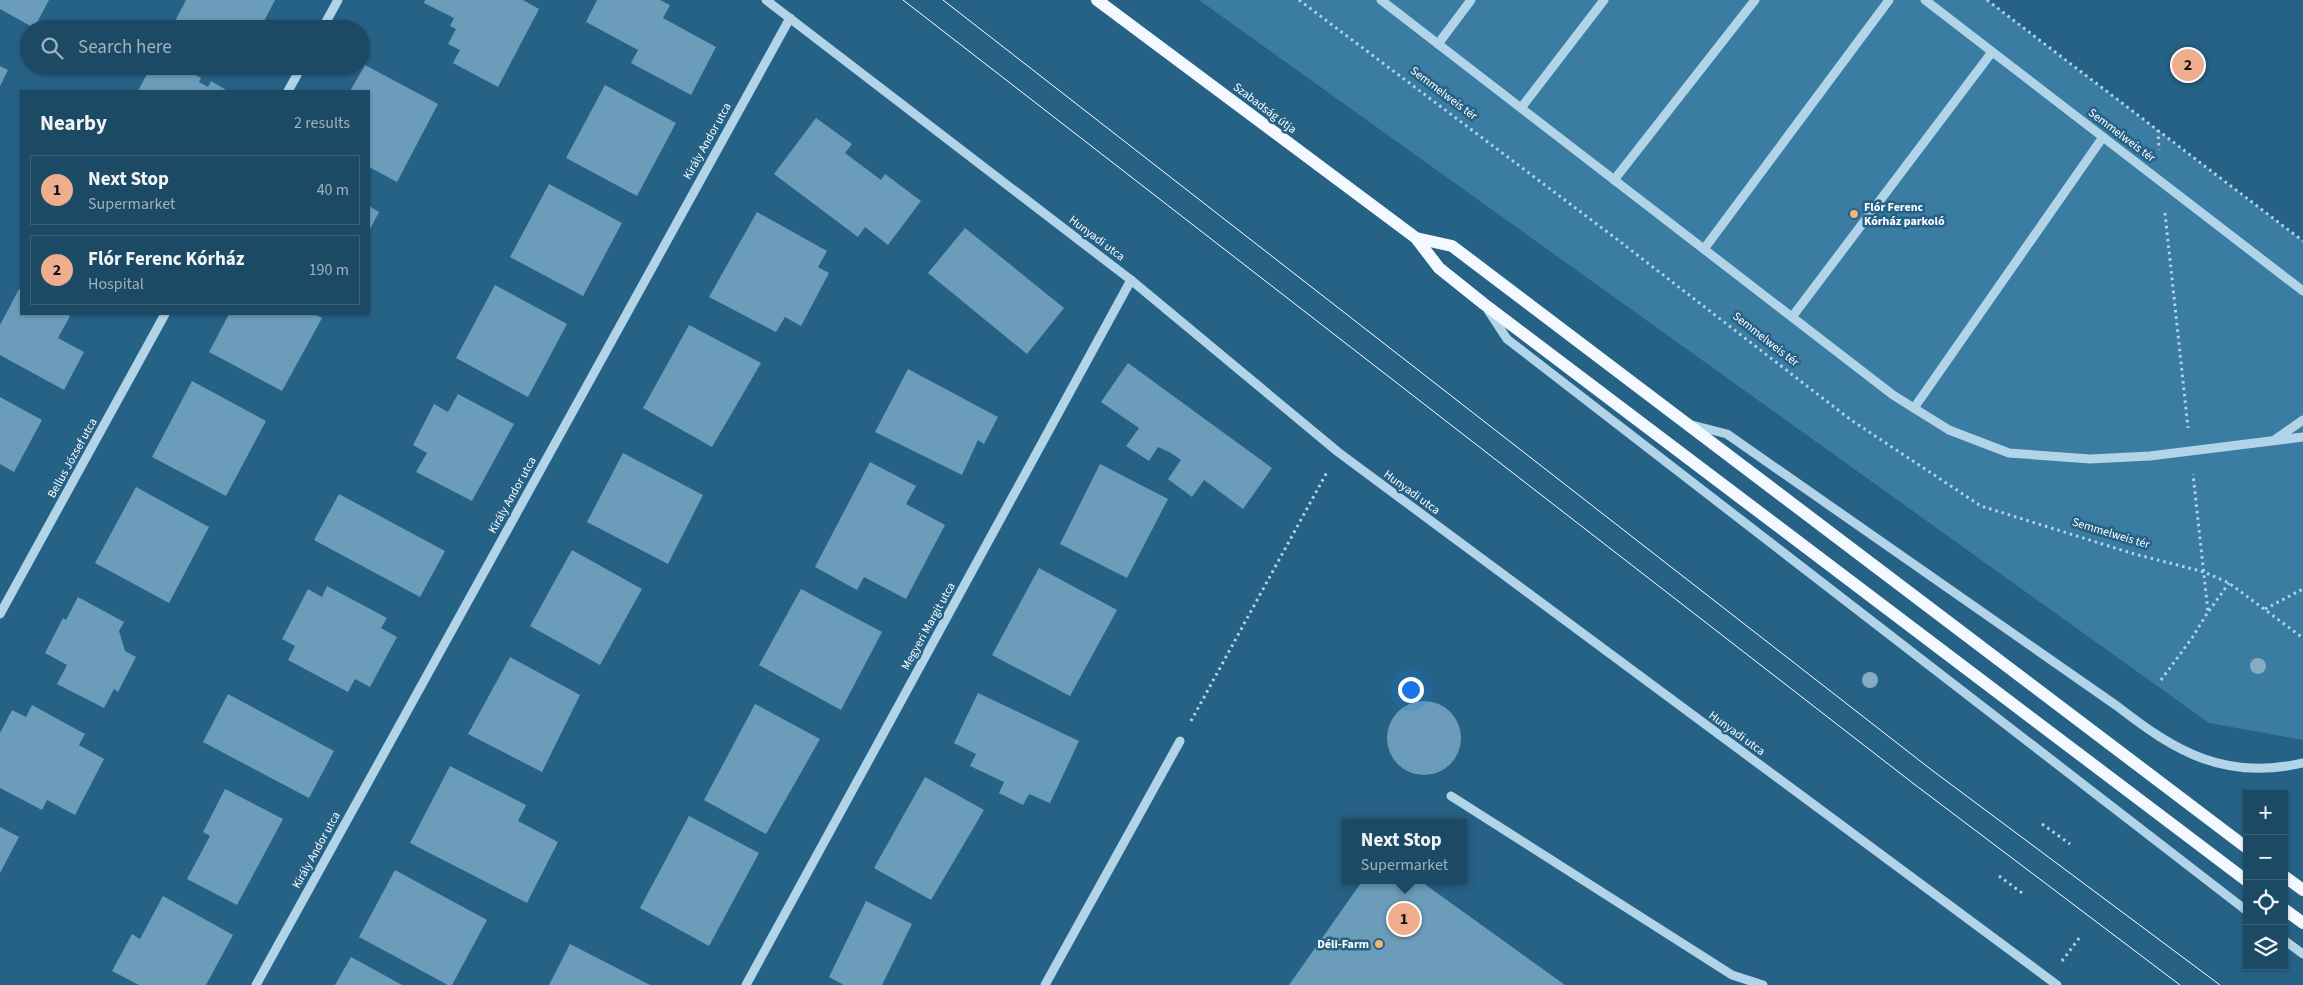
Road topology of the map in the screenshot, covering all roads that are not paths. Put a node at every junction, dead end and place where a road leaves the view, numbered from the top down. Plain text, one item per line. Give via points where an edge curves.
1 (338, 0) edge
2 (766, 0) edge
3 (1381, 0) edge
4 (1471, 0) edge
5 (1604, 0) edge
6 (1754, 0) edge
7 (1889, 0) edge
8 (1925, 0) edge
9 (1098, 1) edge
10 (790, 18) junction
11 (327, 20) edge
12 (1438, 44) junction
13 (1992, 52) junction
14 (297, 75) edge
15 (289, 90) edge
16 (1520, 108) junction
17 (2103, 137) junction
18 (1614, 180) junction
19 (1416, 238) junction
20 (1704, 249) junction
21 (1131, 280) junction
22 (2303, 291) edge
23 (1484, 304) junction
24 (164, 315) edge
25 (1792, 317) junction
26 (1914, 408) junction
27 (2303, 420) edge
28 (1684, 423) junction
29 (2303, 437) edge
30 (2274, 441) junction
31 (0, 614) edge
32 (1180, 741) road end
33 (2303, 764) edge
34 (1451, 796) dead end
35 (2243, 845) edge
36 (2288, 879) edge
37 (2246, 880) edge
38 (2303, 890) edge
39 (2243, 908) edge
40 (2288, 912) edge
41 (2303, 923) edge
42 (2288, 943) edge
43 (2303, 954) edge
44 (256, 985) edge
45 (746, 985) edge
46 (1045, 985) edge
47 (1763, 985) edge
48 (2057, 985) edge

1 - 11 street
2 - 10 street, Hunyadi utca
3 - 12 street
4 - 12 street
5 - 16 street
6 - 18 street
7 - 20 street
8 - 13 street, Semmelweis tér
9 - 19 main road, Szabadság útja
10 - 21 street, Hunyadi utca
10 - 44 street, Király Andor utca
12 - 16 street
13 - 17 street, Semmelweis tér
13 - 25 street
14 - 15 street
16 - 18 street
17 - 22 street, Semmelweis tér
17 - 26 street
18 - 20 street
19 - 23 main road via 1439,268
19 - 28 main road via 1452,246
20 - 25 street
21 - 45 street, Megyeri Margit utca
21 - 48 street, Hunyadi utca via 1338,452
23 - 37 main road
23 - 39 street via 1507,339
24 - 31 street, Bellus József utca
25 - 26 street
26 - 30 street via 1949,430 2009,454 2090,459 2191,452
27 - 30 street
28 - 33 street via 1727,434 2176,748 2213,763 2231,766 2272,769
28 - 35 main road
29 - 30 street
32 - 46 street
34 - 47 street via 1732,975
36 - 38 main road
40 - 41 main road
42 - 43 street

